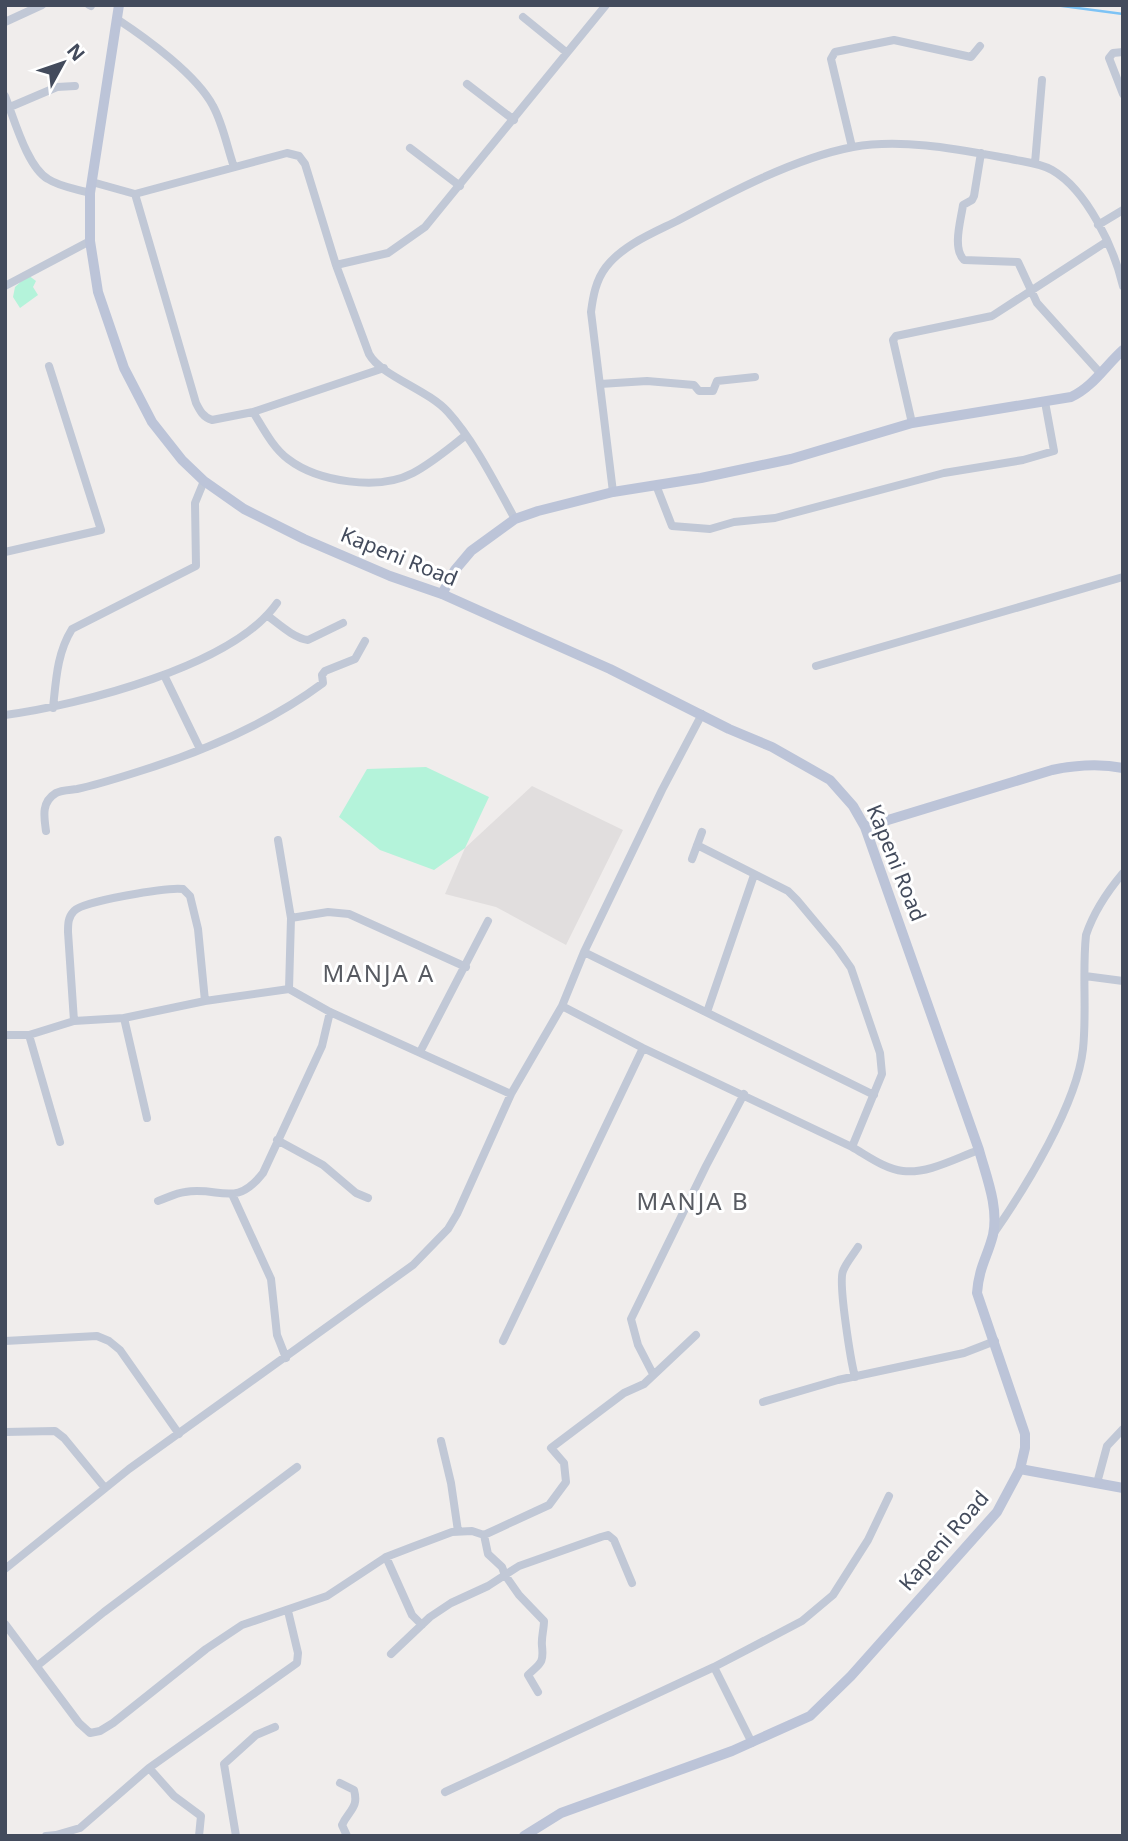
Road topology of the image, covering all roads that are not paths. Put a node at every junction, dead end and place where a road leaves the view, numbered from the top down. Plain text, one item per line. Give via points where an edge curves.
1 (43, 5) edge
2 (119, 5) edge
3 (606, 5) edge
4 (523, 17) dead end
5 (117, 19) junction
6 (5, 22) edge
7 (980, 46) dead end
8 (566, 52) junction
9 (1123, 52) edge
10 (1042, 80) dead end
11 (467, 84) dead end
12 (75, 86) dead end
13 (1123, 94) edge
14 (5, 96) edge
15 (10, 107) junction
16 (514, 120) junction
17 (410, 148) dead end
18 (852, 148) junction
19 (981, 153) junction
20 (1035, 163) junction
21 (234, 167) junction
22 (460, 186) junction
23 (91, 187) junction
24 (135, 194) junction
25 (1123, 210) edge
26 (1098, 225) junction
27 (90, 241) junction
28 (1106, 242) junction
29 (336, 265) junction
30 (5, 286) edge
31 (1123, 286) edge
32 (1030, 292) junction
33 (1122, 348) edge
34 (49, 366) dead end
35 (384, 368) junction
36 (1101, 374) junction
37 (754, 377) dead end
38 (600, 384) junction
39 (1045, 402) junction
40 (253, 412) junction
41 (912, 423) junction
42 (465, 436) junction
43 (204, 481) junction
44 (656, 485) junction
45 (612, 492) junction
46 (515, 519) junction
47 (5, 552) edge
48 (1123, 577) edge
49 (442, 594) junction
50 (277, 603) dead end
51 (268, 616) junction
52 (343, 623) dead end
53 (365, 641) dead end
54 (816, 666) dead end
55 (164, 675) junction
56 (53, 708) junction
57 (702, 714) junction
58 (5, 715) edge
59 (200, 749) junction
60 (1123, 768) edge
61 (865, 827) junction
62 (46, 831) dead end
63 (702, 832) dead end
64 (278, 840) dead end
65 (697, 845) junction
66 (692, 859) dead end
67 (1123, 873) edge
68 (754, 875) junction
69 (291, 918) junction
70 (488, 921) dead end
71 (584, 952) junction
72 (466, 967) junction
73 (1085, 975) junction
74 (1123, 981) edge
75 (289, 989) junction
76 (205, 1001) junction
77 (562, 1006) junction
78 (331, 1012) junction
79 (707, 1012) junction
80 (124, 1018) junction
81 (74, 1021) junction
82 (5, 1034) edge
83 (29, 1035) junction
84 (643, 1048) junction
85 (419, 1052) junction
86 (510, 1094) junction
87 (744, 1094) junction
88 (874, 1095) junction
89 (147, 1118) dead end
90 (277, 1140) junction
91 (60, 1142) dead end
92 (852, 1147) junction
93 (979, 1150) junction
94 (232, 1194) junction
95 (368, 1198) dead end
96 (158, 1200) dead end
97 (993, 1235) junction
98 (858, 1247) dead end
99 (696, 1335) dead end
100 (5, 1341) edge
101 (503, 1341) dead end
102 (995, 1341) junction
103 (286, 1358) junction
104 (653, 1374) junction
105 (855, 1377) junction
106 (763, 1402) dead end
107 (1123, 1429) edge
108 (5, 1432) edge
109 (179, 1434) junction
110 (441, 1441) dead end
111 (297, 1467) dead end
112 (1020, 1469) junction
113 (1097, 1483) junction
114 (105, 1488) junction
115 (1123, 1488) edge
116 (889, 1496) dead end
117 (458, 1531) junction
118 (484, 1535) junction
119 (386, 1558) junction
120 (5, 1569) edge
121 (505, 1575) junction
122 (632, 1583) dead end
123 (288, 1611) junction
124 (5, 1624) edge
125 (422, 1625) junction
126 (391, 1654) dead end
127 (37, 1666) junction
128 (714, 1667) junction
129 (538, 1692) dead end
130 (275, 1727) dead end
131 (752, 1743) junction
132 (149, 1768) junction
133 (340, 1783) dead end
134 (445, 1792) dead end
135 (46, 1836) edge
136 (200, 1836) edge
137 (236, 1836) edge
138 (347, 1836) edge
139 (524, 1836) edge

1 - 6 street
2 - 5 main road, Kapeni Road
3 - 8 street
4 - 8 street
5 - 21 street via 166,56 204,93 214,106
5 - 23 main road, Kapeni Road
7 - 18 street via 971,57 894,40 835,51 831,59
8 - 16 street
9 - 13 street via 1113,52 1109,58
10 - 20 street
11 - 16 street
12 - 15 street via 57,86
14 - 15 street
15 - 23 street via 38,172 58,184
16 - 22 street
17 - 22 street
18 - 19 street via 881,144
18 - 38 street via 743,188 616,256 593,294
19 - 20 street
19 - 32 street via 974,196 963,205 960,255 964,260 1018,262
20 - 26 street via 1063,178
21 - 24 street
21 - 29 street via 287,153 299,156
22 - 29 street via 405,243 388,253
23 - 24 street
23 - 27 main road, Kapeni Road
24 - 40 street via 201,413 212,420
25 - 26 street
26 - 28 street
27 - 30 street
27 - 43 main road, Kapeni Road via 99,292 124,368 164,440
28 - 31 street
28 - 32 street
29 - 35 street via 369,354 374,364
32 - 36 street
32 - 41 street via 992,316 893,340
33 - 36 main road
34 - 47 street via 101,530
35 - 40 street
35 - 42 street via 447,410
36 - 39 main road via 1079,393
37 - 38 street via 717,381 713,391 671,382
38 - 45 street
39 - 41 main road
39 - 44 street via 1054,451 944,473 775,518 710,529 672,526
40 - 42 street via 287,458 314,472 358,482 411,474
41 - 44 main road via 791,459
42 - 46 street
43 - 49 main road, Kapeni Road via 244,509 304,539
43 - 56 street via 195,503 196,565 72,629 62,645
44 - 45 main road
45 - 46 main road
46 - 49 main road via 464,558
48 - 54 street
49 - 57 main road, Kapeni Road
50 - 51 street
51 - 52 street via 309,640
51 - 55 street via 226,645
53 - 59 street via 355,659 326,671 323,683 314,690 260,722
55 - 56 street
55 - 59 street
56 - 58 street
57 - 61 main road, Kapeni Road via 824,776 853,806
57 - 71 street
59 - 62 street via 136,772 57,792 46,801
60 - 61 main road via 1082,765 1052,770
61 - 93 main road, Kapeni Road
63 - 65 street
64 - 69 street
65 - 66 street
65 - 68 street
67 - 73 street via 1091,919
68 - 79 street
68 - 88 street via 788,891 851,968 880,1054 882,1074
69 - 72 street via 349,914
69 - 75 street
70 - 72 street
71 - 77 street
71 - 79 street
72 - 85 street
73 - 74 street
73 - 97 street via 1078,1074 1049,1140
75 - 76 street
75 - 78 street
76 - 80 street
76 - 81 street via 198,929 190,896 178,888 93,902 75,910 68,921
77 - 84 street
77 - 86 street
78 - 85 street
78 - 90 street via 322,1046
79 - 88 street
80 - 81 street
80 - 89 street
81 - 83 street
82 - 83 street
83 - 91 street
84 - 87 street
84 - 101 street
85 - 86 street
86 - 103 street via 448,1229 413,1265
87 - 92 street
87 - 104 street via 631,1319
88 - 92 street
90 - 94 street via 257,1181
90 - 95 street via 323,1165 356,1194
92 - 93 street via 903,1171 939,1165
93 - 97 main road, Kapeni Road via 994,1212
94 - 96 street via 186,1191
94 - 103 street via 271,1279 277,1335
97 - 102 main road, Kapeni Road via 977,1293
98 - 105 street via 841,1276
99 - 104 street
100 - 109 street via 97,1336 108,1341 120,1350
102 - 105 street via 964,1353
102 - 112 main road, Kapeni Road via 1025,1434
103 - 109 street
104 - 118 street via 551,1448 564,1463 566,1482 549,1505
105 - 106 street
107 - 113 street via 1107,1446
108 - 114 street via 55,1431
109 - 114 street
110 - 117 street
111 - 127 street
112 - 113 main road
112 - 131 main road, Kapeni Road via 984,1529 851,1676 810,1716
113 - 115 main road
114 - 120 street
116 - 128 street via 868,1540 833,1594 802,1621
117 - 118 street
117 - 119 street
118 - 121 street via 488,1554
119 - 123 street via 327,1596
119 - 125 street via 412,1615
121 - 122 street via 608,1535 614,1539
121 - 125 street via 451,1603
121 - 129 street via 544,1621 544,1656 528,1675
123 - 127 street via 251,1621 228,1634 113,1723 90,1733
123 - 132 street via 297,1663
124 - 127 street
125 - 126 street
128 - 131 street
128 - 134 street
130 - 137 street via 256,1735 224,1764
131 - 139 main road, Kapeni Road via 561,1813
132 - 135 street via 80,1828
132 - 136 street via 174,1796 201,1816
133 - 138 street via 354,1790 356,1802 342,1825

